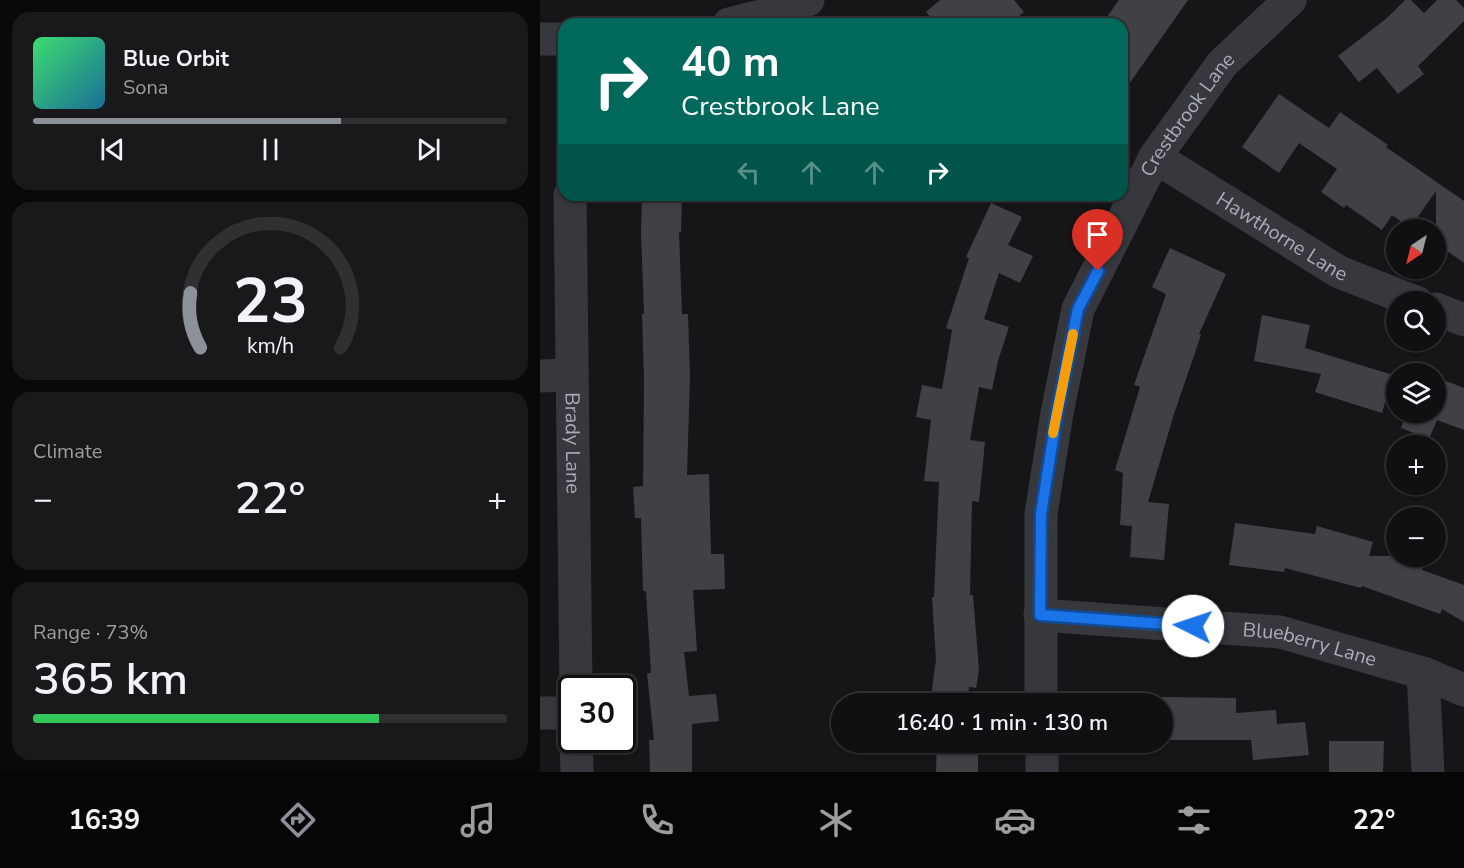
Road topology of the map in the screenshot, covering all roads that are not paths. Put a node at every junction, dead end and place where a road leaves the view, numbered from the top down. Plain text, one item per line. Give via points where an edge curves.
1 (808, 0) edge
2 (1290, 0) edge
3 (753, 18) edge
4 (540, 39) edge
5 (558, 39) edge
6 (1155, 157) junction
7 (570, 201) edge
8 (1388, 291) edge
9 (1446, 313) edge
10 (1464, 320) edge
11 (555, 375) edge
12 (1040, 615) junction
13 (1423, 673) junction
14 (575, 675) edge
15 (1464, 690) edge
16 (1041, 693) edge
17 (540, 713) edge
18 (558, 713) edge
19 (576, 753) edge
20 (1042, 753) edge
21 (577, 772) edge
22 (1042, 772) edge
23 (1428, 772) edge

1 - 3 street
2 - 6 street, Crestbrook Lane via 1222,64
4 - 5 street
6 - 8 street, Hawthorne Lane via 1339,272
6 - 12 street, Crestbrook Lane via 1078,309 1041,514
7 - 11 street, Brady Lane
9 - 10 street
11 - 14 street, Brady Lane
12 - 13 street, Blueberry Lane via 1280,632
12 - 16 street, Crestbrook Lane
13 - 15 street, Blueberry Lane
13 - 23 street
17 - 18 street
19 - 21 street
20 - 22 street

